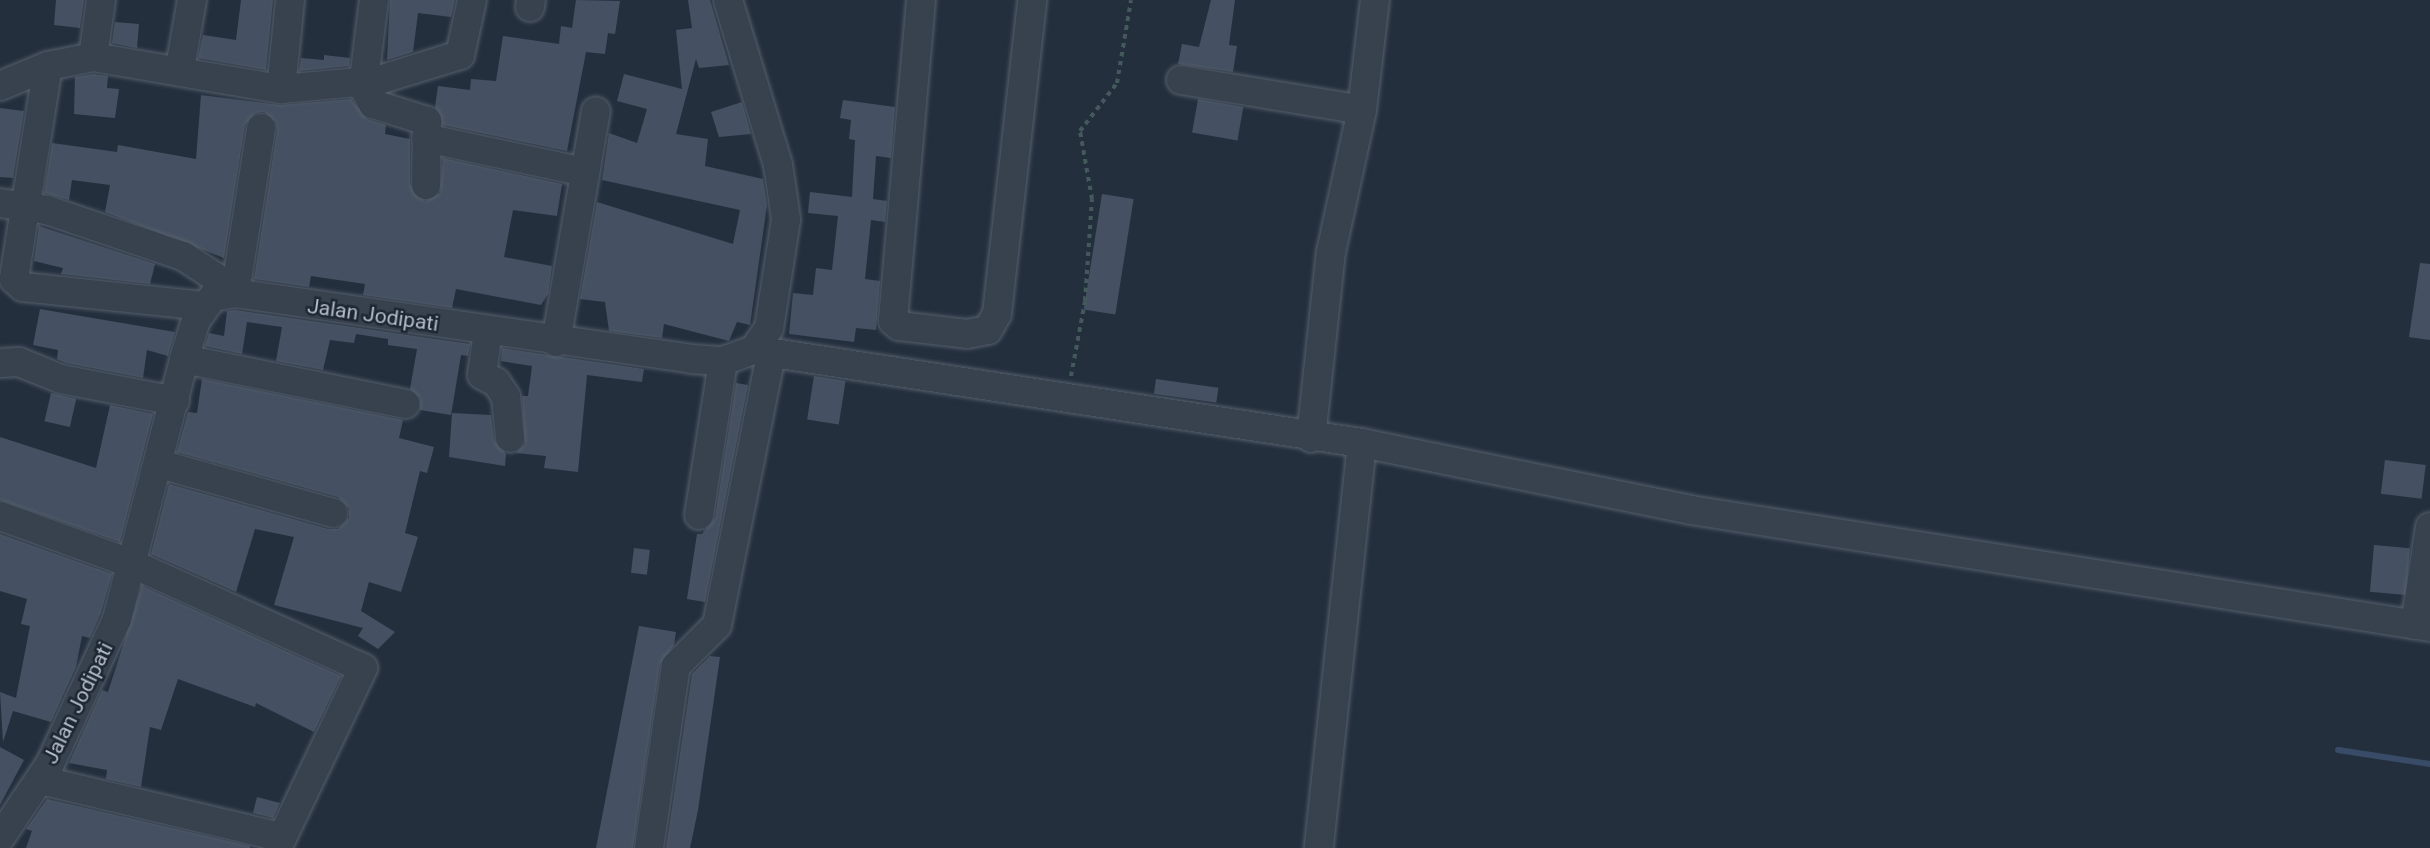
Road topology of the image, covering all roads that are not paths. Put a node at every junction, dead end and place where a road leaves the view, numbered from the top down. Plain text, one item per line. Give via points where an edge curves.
1 (101, 0) edge
2 (192, 0) edge
3 (290, 0) edge
4 (374, 0) edge
5 (472, 0) edge
6 (728, 0) edge
7 (921, 0) edge
8 (1032, 0) edge
9 (1375, 0) edge
10 (93, 57) junction
11 (48, 66) junction
12 (180, 68) junction
13 (1181, 80) dead end
14 (0, 86) edge
15 (281, 88) junction
16 (364, 88) junction
17 (1362, 110) junction
18 (596, 111) dead end
19 (261, 128) dead end
20 (426, 138) junction
21 (585, 172) junction
22 (426, 185) dead end
23 (12, 204) edge
24 (221, 297) junction
25 (488, 331) junction
26 (556, 342) junction
27 (763, 353) junction
28 (184, 359) junction
29 (723, 361) junction
30 (0, 363) edge
31 (175, 401) junction
32 (405, 404) dead end
33 (510, 438) dead end
34 (1311, 438) junction
35 (1362, 443) junction
36 (160, 464) junction
37 (333, 513) dead end
38 (699, 515) dead end
39 (0, 516) edge
40 (2430, 527) edge
41 (135, 565) junction
42 (2422, 626) edge
43 (40, 780) junction
44 (0, 838) edge
45 (279, 842) edge
46 (649, 848) edge
47 (1319, 848) edge

1 - 10 street
2 - 12 street
3 - 15 street
4 - 16 street
5 - 16 street via 459,55
6 - 27 street via 778,165 786,219
7 - 8 street via 893,321 899,326 975,334 988,330 997,314
9 - 17 street
10 - 11 street
10 - 12 street
11 - 14 street
11 - 23 street
12 - 15 street via 241,85
13 - 17 street
15 - 16 street
16 - 20 street via 373,104 425,120
17 - 34 street via 1331,252
18 - 21 street
19 - 24 street
20 - 21 street
20 - 22 street
21 - 26 street
23 - 24 street via 183,256 215,277
23 - 24 street via 14,279 23,287
24 - 25 street, Jalan Jodipati
24 - 28 street, Jalan Jodipati
25 - 26 street, Jalan Jodipati
25 - 33 street via 483,369 506,397
26 - 29 street, Jalan Jodipati
27 - 29 street, Jalan Jodipati
27 - 34 street
27 - 46 street via 717,625 676,666
28 - 31 street, Jalan Jodipati
28 - 32 street
29 - 38 street
30 - 31 street via 19,362 61,379
31 - 36 street, Jalan Jodipati
34 - 35 street
35 - 42 street via 1691,510
35 - 47 street
36 - 37 street
36 - 41 street, Jalan Jodipati
39 - 41 street
40 - 42 street
41 - 43 street, Jalan Jodipati via 95,674
41 - 45 street via 363,669
43 - 44 street, Jalan Jodipati
43 - 45 street

